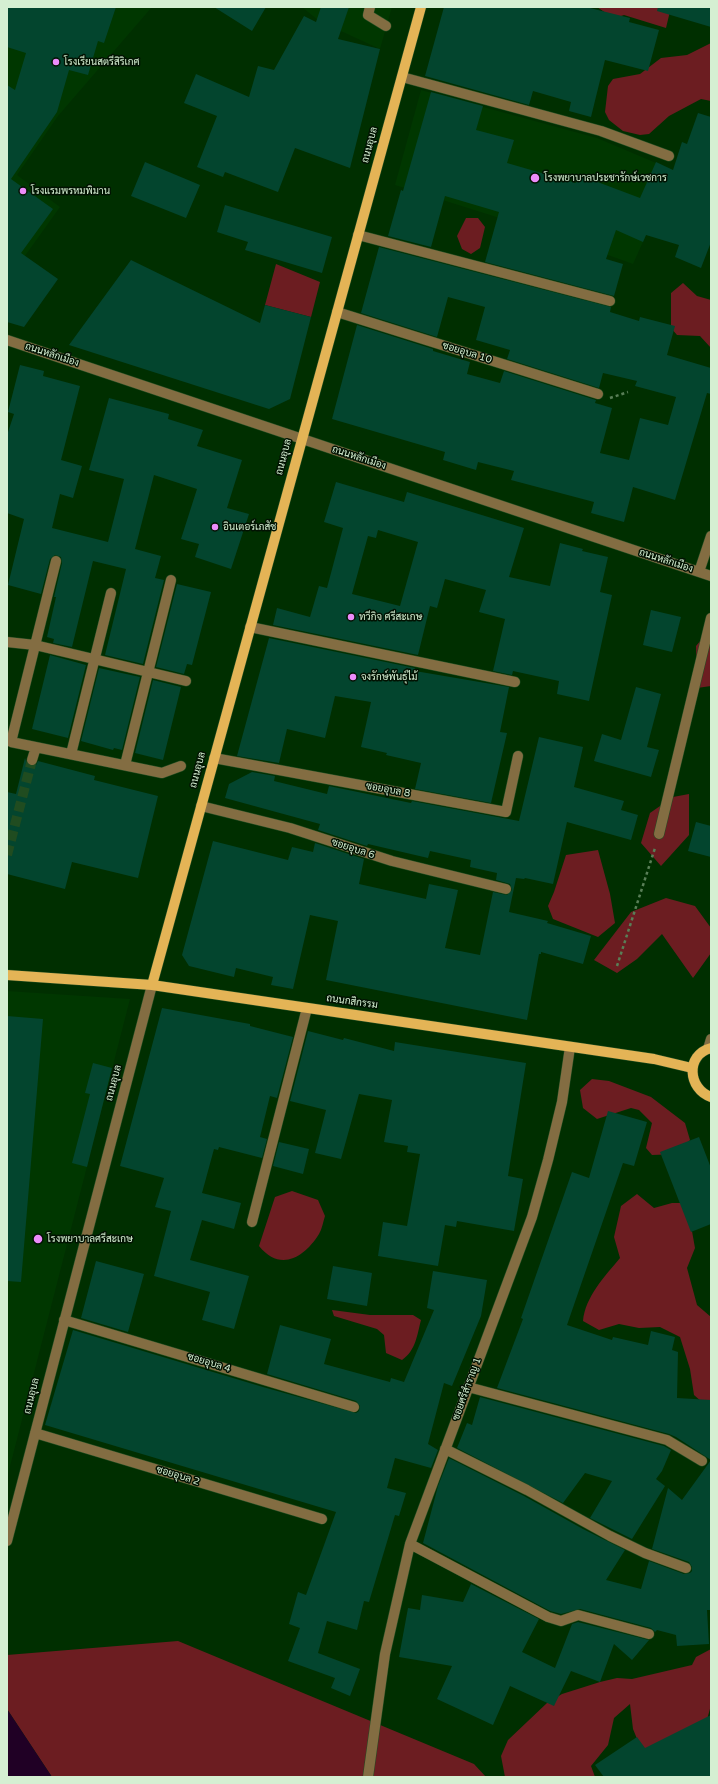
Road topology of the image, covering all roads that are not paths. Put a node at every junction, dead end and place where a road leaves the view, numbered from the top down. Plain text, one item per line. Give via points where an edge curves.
1 (370, 7) edge
2 (421, 7) edge
3 (386, 26) dead end
4 (402, 77) junction
5 (669, 156) dead end
6 (358, 235) junction
7 (610, 302) dead end
8 (337, 312) junction
9 (7, 340) edge
10 (598, 394) dead end
11 (302, 439) junction
12 (711, 536) edge
13 (56, 560) dead end
14 (699, 572) junction
15 (711, 576) edge
16 (171, 580) dead end
17 (111, 593) dead end
18 (711, 618) edge
19 (250, 627) junction
20 (7, 642) edge
21 (35, 646) junction
22 (94, 659) junction
23 (148, 672) junction
24 (186, 681) dead end
25 (515, 682) dead end
26 (36, 747) junction
27 (71, 754) junction
28 (518, 756) dead end
29 (214, 758) junction
30 (32, 760) tunnel mouth
31 (125, 765) junction
32 (182, 766) dead end
33 (201, 806) junction
34 (659, 834) road end
35 (506, 889) dead end
36 (7, 975) edge
37 (152, 985) junction
38 (307, 1008) junction
39 (710, 1045) edge
40 (570, 1046) junction
41 (692, 1068) junction
42 (711, 1097) edge
43 (252, 1222) dead end
44 (64, 1320) junction
45 (468, 1387) junction
46 (354, 1407) dead end
47 (34, 1433) junction
48 (445, 1449) junction
49 (702, 1461) dead end
50 (322, 1520) dead end
51 (7, 1541) edge
52 (410, 1544) junction
53 (686, 1568) dead end
54 (649, 1634) dead end
55 (368, 1777) edge

1 - 3 street via 368,15
2 - 4 main road, ถนนอุบล
4 - 5 street via 602,131
4 - 6 main road, ถนนอุบล
6 - 7 street
6 - 8 main road, ถนนอุบล
8 - 10 street, ซอยอุบล 10
8 - 11 main road, ถนนอุบล
9 - 11 street, ถนนหลักเมือง
11 - 14 street, ถนนหลักเมือง
11 - 19 main road, ถนนอุบล
12 - 14 street
13 - 21 street
14 - 15 street, ถนนหลักเมือง
16 - 23 street
17 - 22 street
18 - 34 street
19 - 25 street
19 - 29 main road, ถนนอุบล
20 - 21 street
21 - 22 street
21 - 26 street via 11,742
22 - 23 street
22 - 27 street
23 - 24 street
23 - 31 street
26 - 27 street
26 - 30 street
27 - 31 street
28 - 29 street, ซอยอุบล 8 via 506,812
29 - 33 main road, ถนนอุบล
31 - 32 street via 162,773
33 - 35 street, ซอยอุบล 6 via 290,828 392,861
33 - 37 main road, ถนนอุบล
36 - 37 main road, ถนนกสิกรรม
37 - 38 main road, ถนนกสิกรรม
37 - 44 street, ถนนอุบล
38 - 40 main road, ถนนกสิกรรม
38 - 43 street
39 - 41 main road via 697,1056
40 - 41 main road, ถนนกสิกรรม via 654,1059
40 - 45 street, ซอยศรีสำราญ 1 via 560,1110 532,1217
41 - 42 main road via 696,1086
44 - 46 street, ซอยอุบล 4
44 - 47 street, ถนนอุบล
45 - 48 street, ซอยศรีสำราญ 1
45 - 49 street via 667,1440
47 - 50 street, ซอยอุบล 2 via 69,1448
47 - 51 street, ถนนอุบล
48 - 52 street, ซอยศรีสำราญ 1
48 - 53 street via 644,1553
52 - 54 street via 548,1617 561,1621 578,1615
52 - 55 street, ซอยศรีสำราญ 1 via 385,1654

